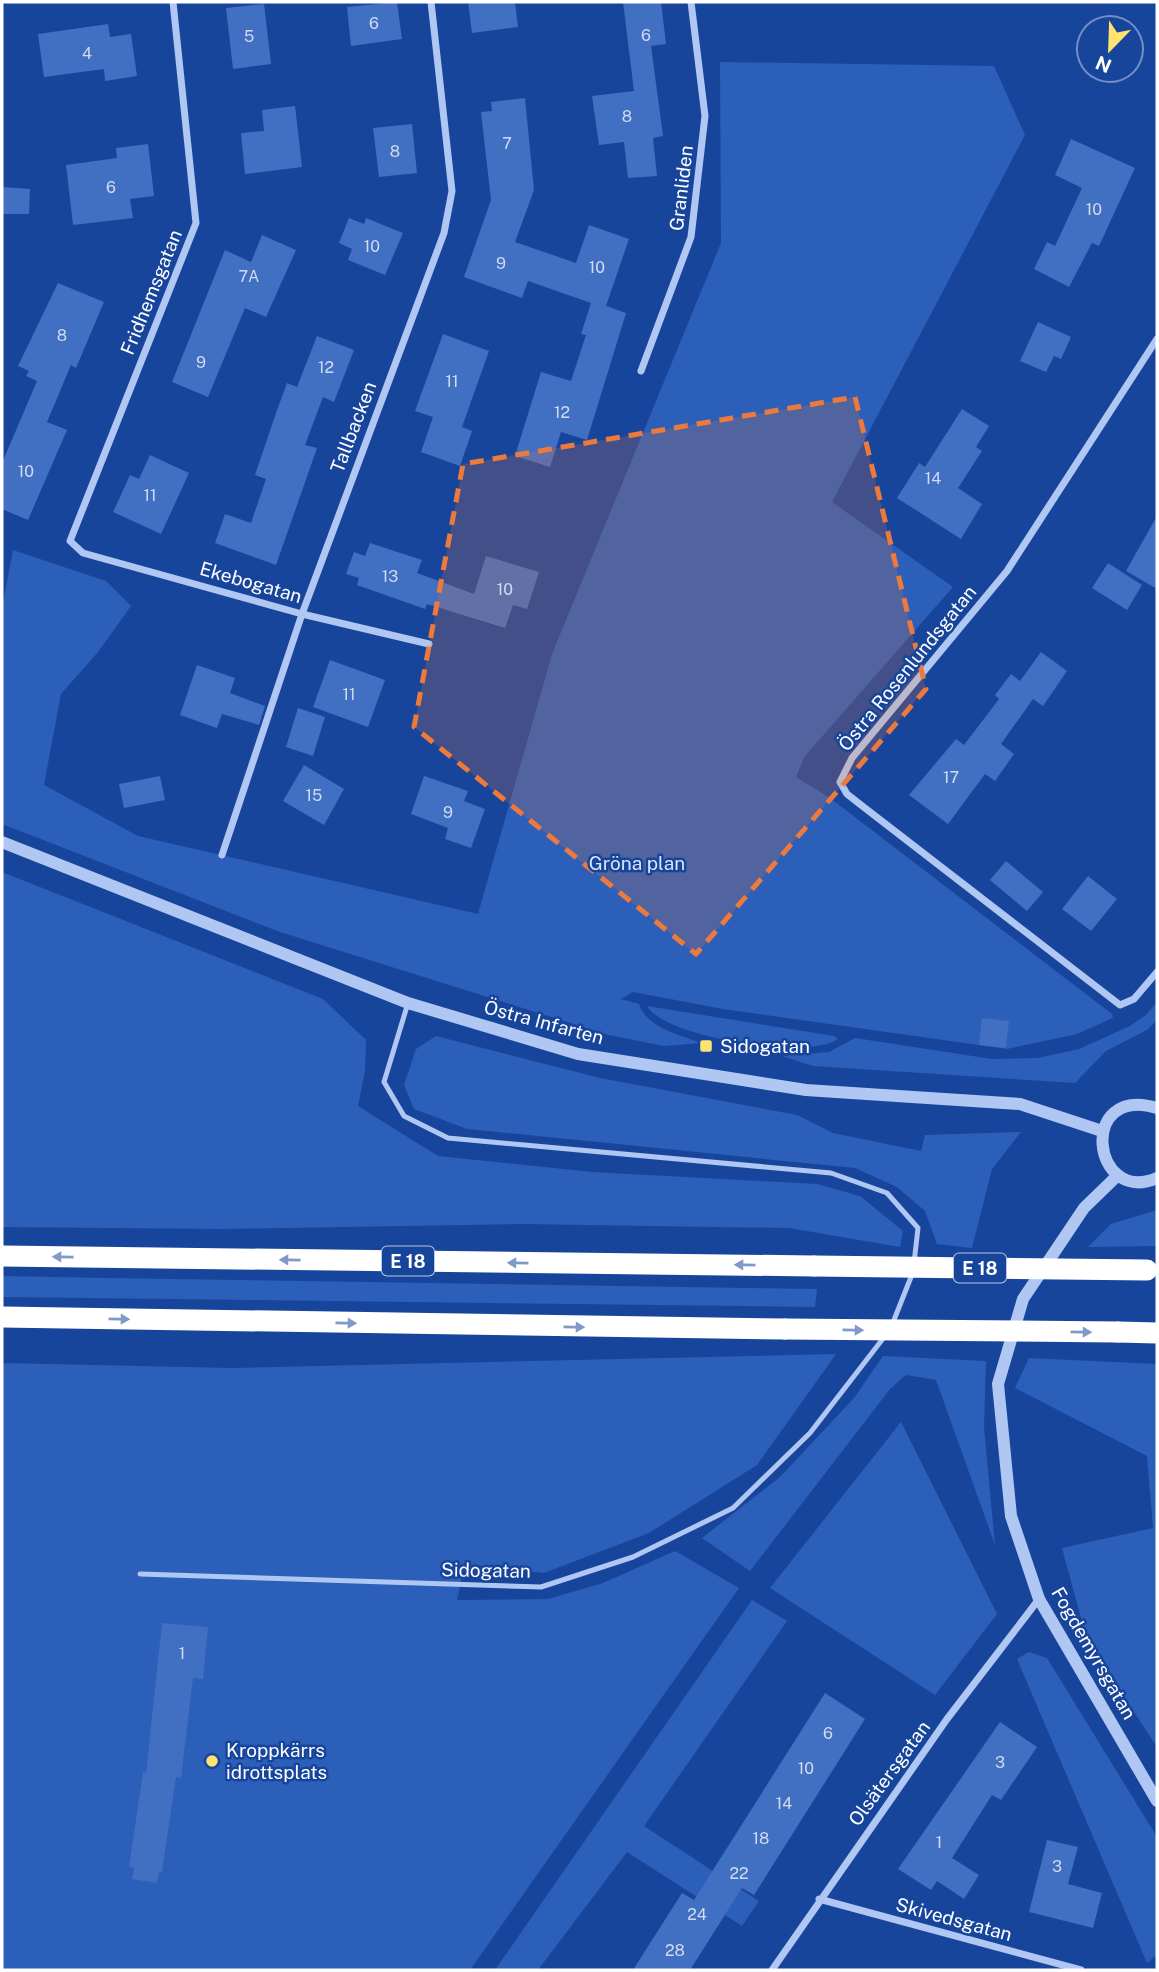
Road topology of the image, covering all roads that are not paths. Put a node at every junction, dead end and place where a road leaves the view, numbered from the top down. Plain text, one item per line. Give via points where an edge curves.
1 (173, 2) edge
2 (431, 2) edge
3 (691, 2) edge
4 (1157, 340) edge
5 (641, 371) dead end
6 (70, 541) joint
7 (302, 614) junction
8 (429, 644) dead end
9 (2, 842) edge
10 (222, 855) dead end
11 (1157, 972) edge
12 (408, 1003) junction
13 (1157, 1108) edge
14 (1102, 1131) junction
15 (1118, 1175) junction
16 (1157, 1178) edge
17 (2, 1256) edge
18 (1152, 1270) edge
19 (2, 1317) edge
20 (1157, 1333) edge
21 (140, 1574) dead end
22 (1039, 1599) junction
23 (1157, 1801) edge
24 (819, 1899) junction
25 (772, 1970) edge
26 (1081, 1970) edge

1 - 6 street, Fridhemsgatan via 196,223
2 - 7 street, Tallbacken via 453,191 443,233
3 - 5 street, Granliden via 705,116 691,237
4 - 11 street, Östra Rosenlundsgatan via 1007,571 852,758 840,782 847,794 1120,1005 1129,1003
6 - 7 street, Ekebogatan via 83,553
7 - 8 street, Ekebogatan
7 - 10 street, Tallbacken
9 - 12 street, Östra Infarten
12 - 14 street, Östra Infarten via 578,1054 806,1090 1020,1104
12 - 21 lane, Sidogatan via 384,1082 404,1116 448,1138 831,1173 887,1193 918,1228 913,1274 891,1328 810,1433 733,1508 633,1557 541,1587
13 - 14 street via 1133,1103 1114,1112
14 - 15 street via 1101,1152
15 - 16 street via 1138,1182
15 - 22 street, Fogdemyrsgatan via 1084,1208 1023,1299 998,1384 1011,1516
18 -> 17 highway, E 18, bridge
19 -> 20 highway, bridge
22 - 23 street, Fogdemyrsgatan
22 - 24 street, Olsätersgatan
24 - 25 street, Olsätersgatan
24 - 26 street, Skivedsgatan

